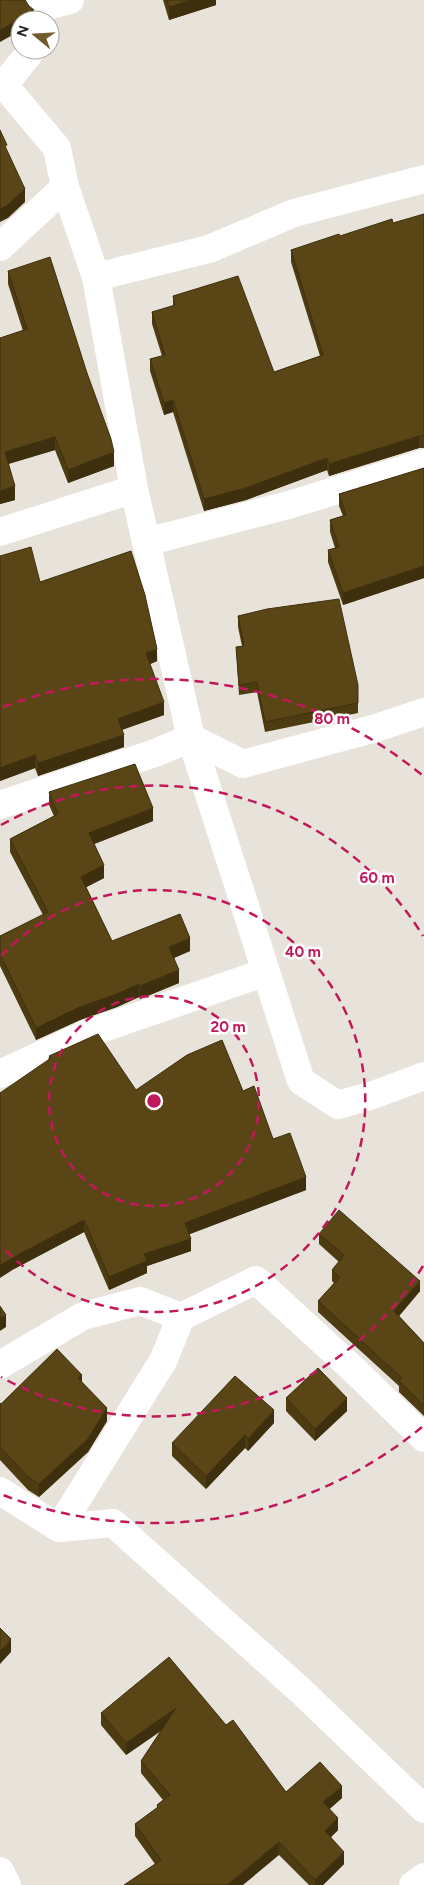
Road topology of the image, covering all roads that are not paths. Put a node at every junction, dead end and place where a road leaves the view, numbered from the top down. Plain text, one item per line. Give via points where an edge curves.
1 (70, 0) edge
2 (39, 10) edge
3 (24, 60) edge
4 (2, 84) edge
5 (424, 179) edge
6 (65, 187) junction
7 (0, 247) edge
8 (96, 277) junction
9 (424, 463) edge
10 (134, 490) junction
11 (0, 532) edge
12 (146, 542) junction
13 (424, 712) edge
14 (190, 738) junction
15 (0, 805) edge
16 (266, 972) junction
17 (0, 1074) edge
18 (424, 1076) edge
19 (181, 1317) junction
20 (0, 1364) edge
21 (424, 1438) edge
22 (0, 1492) edge
23 (59, 1528) junction
24 (424, 1808) edge
25 (0, 1871) edge
26 (424, 1877) edge
27 (8, 1885) edge
28 (413, 1885) edge

1 - 2 street
3 - 4 street
4 - 6 street via 57,148
5 - 8 street via 294,213 208,249
6 - 7 street
6 - 8 street
8 - 10 street
9 - 12 street via 292,504
10 - 11 street
10 - 12 street
12 - 14 street
13 - 14 street via 243,764
14 - 15 street via 155,753
14 - 16 street
16 - 17 street via 86,1034
16 - 18 street via 301,1081 338,1106
19 - 20 street via 140,1302 83,1316
19 - 21 street via 256,1280
19 - 23 street via 163,1360
22 - 23 street
23 - 24 street via 113,1523
25 - 27 street
26 - 28 street

